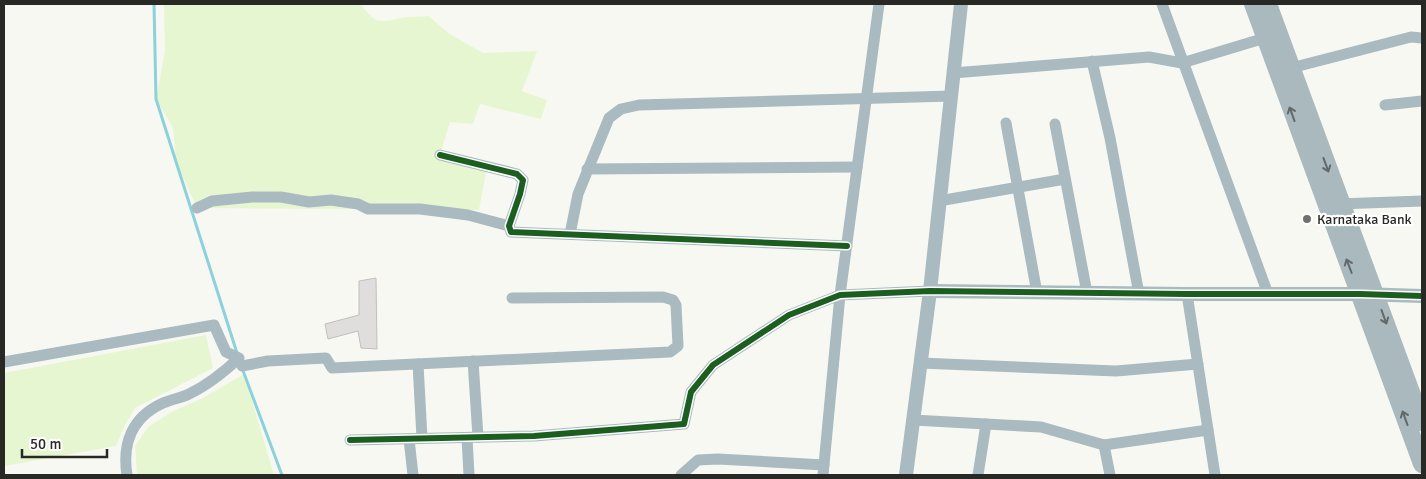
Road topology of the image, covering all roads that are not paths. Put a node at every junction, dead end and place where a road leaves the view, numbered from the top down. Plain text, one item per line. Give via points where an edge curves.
1 (879, 4) edge
2 (961, 4) edge
3 (1162, 4) edge
4 (1253, 4) edge
5 (1268, 4) edge
6 (1265, 38) junction
7 (1422, 38) edge
8 (1092, 62) junction
9 (1182, 63) junction
10 (1290, 68) junction
11 (953, 73) junction
12 (951, 96) junction
13 (866, 99) junction
14 (1422, 101) edge
15 (1386, 105) dead end
16 (1006, 123) dead end
17 (1055, 124) dead end
18 (440, 155) dead end
19 (857, 167) junction
20 (587, 169) junction
21 (1065, 179) junction
22 (1016, 188) junction
23 (939, 201) junction
24 (1422, 201) edge
25 (1333, 204) junction
26 (197, 208) dead end
27 (509, 226) junction
28 (570, 234) junction
29 (847, 246) junction
30 (930, 291) junction
31 (1037, 293) junction
32 (1087, 293) junction
33 (1139, 294) junction
34 (1187, 294) junction
35 (1268, 294) junction
36 (1367, 294) junction
37 (840, 296) junction
38 (1422, 296) edge
39 (512, 298) dead end
40 (473, 361) junction
41 (4, 362) edge
42 (920, 363) junction
43 (418, 364) junction
44 (1198, 364) junction
45 (242, 366) dead end
46 (913, 420) junction
47 (1422, 422) edge
48 (986, 424) junction
49 (1208, 430) junction
50 (472, 437) junction
51 (422, 438) junction
52 (409, 439) junction
53 (350, 440) dead end
54 (1104, 445) junction
55 (1422, 464) edge
56 (823, 470) edge
57 (127, 475) edge
58 (413, 475) edge
59 (469, 475) edge
60 (681, 475) edge
61 (906, 475) edge
62 (978, 475) edge
63 (1110, 475) edge
64 (1215, 475) edge

1 - 13 street
2 - 11 street
3 - 9 street
4 - 6 main road
5 - 10 main road
6 - 9 street
25 -> 6 main road
7 - 10 street via 1411,37
8 - 9 street via 1149,57
8 - 11 street
8 - 33 street via 1110,138
9 - 35 street
10 -> 25 main road
11 - 12 street
12 - 13 street
12 - 23 street
13 - 19 street
13 - 20 street via 639,105 621,109 609,118
14 - 15 street
16 - 22 street
17 - 21 street
18 - 27 street via 517,174 523,180
19 - 20 street
19 - 29 street
20 - 28 street
21 - 22 street
21 - 32 street
22 - 23 street
22 - 31 street
23 - 30 street
24 - 25 street
25 - 36 main road
26 - 27 street via 212,201 281,197 309,202 331,200 368,208 420,209 468,215
27 - 28 street via 511,232
28 - 29 street
29 - 37 street
30 - 31 street
30 - 37 street
30 - 42 street
31 - 32 street
32 - 33 street
33 - 34 street
34 - 35 street
34 - 44 street
35 - 36 street
36 - 38 street
36 -> 47 main road
55 -> 36 main road
37 - 50 street via 789,315 713,365 691,392 684,424 534,436
37 - 56 street
39 - 40 street via 664,297 673,300 676,306 678,346 670,352
40 - 43 street
40 - 50 street
41 - 57 street via 214,325 226,352 239,358 213,380 146,412 126,442
42 - 44 street via 1116,371
42 - 46 street
43 - 45 street via 332,368 326,358 268,361
43 - 51 street
44 - 49 street
46 - 48 street
46 - 61 street
48 - 54 street via 1041,427
48 - 62 street
49 - 54 street
49 - 64 street
50 - 51 street
50 - 59 street
51 - 52 street
52 - 53 street
52 - 58 street
54 - 63 street
56 - 60 street via 718,459 698,460

